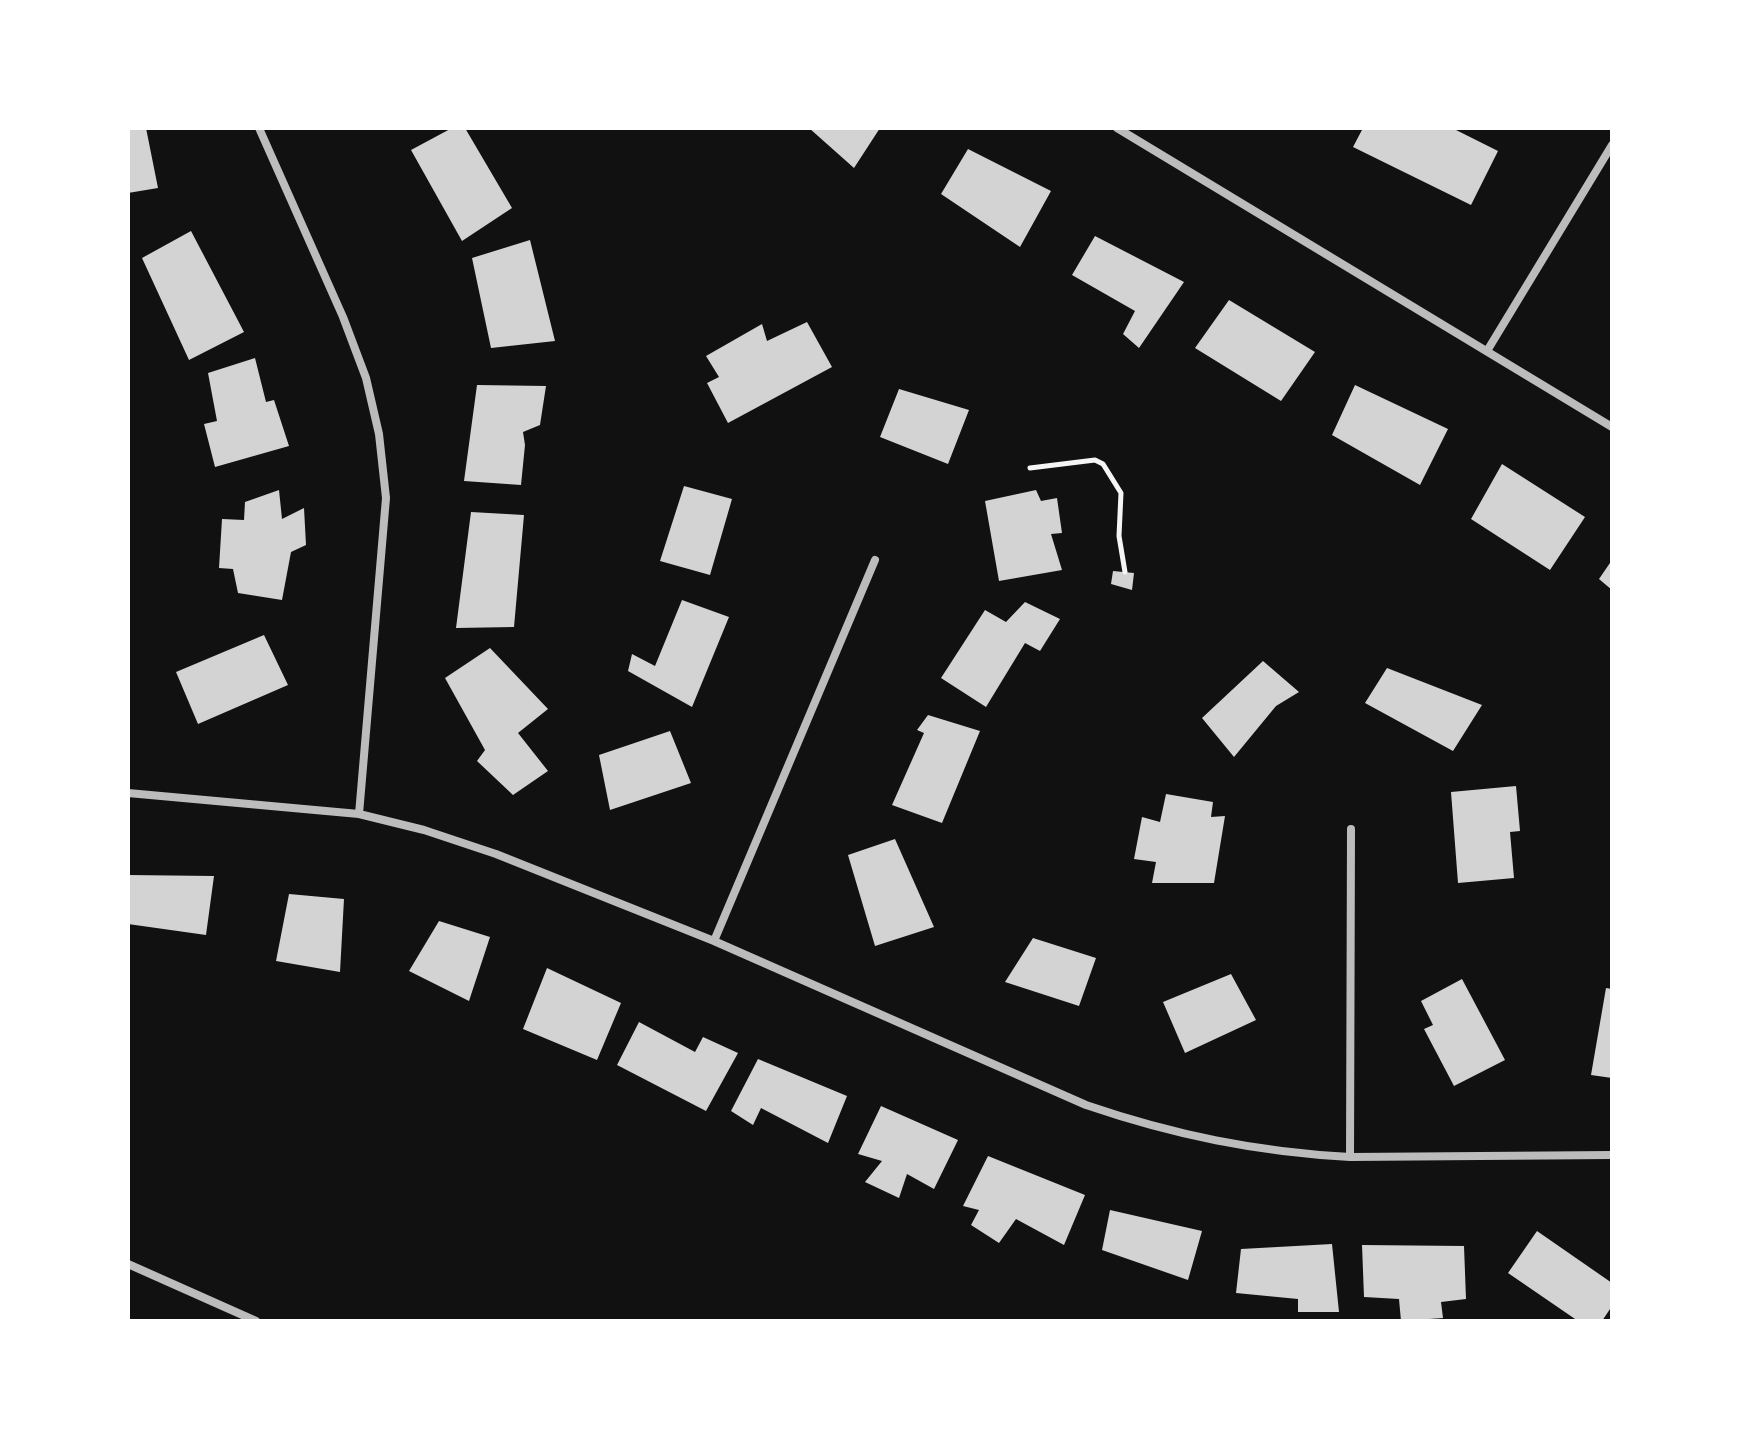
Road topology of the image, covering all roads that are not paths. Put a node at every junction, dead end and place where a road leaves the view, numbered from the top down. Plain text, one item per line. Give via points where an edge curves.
1 (259, 128) edge
2 (1117, 128) edge
3 (1612, 145) edge
4 (1487, 351) junction
5 (1612, 427) edge
6 (875, 560) dead end
7 (128, 793) edge
8 (359, 814) junction
9 (1351, 829) dead end
10 (714, 941) junction
11 (1612, 1155) edge
12 (1350, 1157) junction
13 (128, 1264) edge
14 (256, 1321) edge

1 - 8 street via 343,317 366,378 379,434 386,498
2 - 4 street
3 - 4 street
4 - 5 street
6 - 10 street
7 - 8 street
8 - 10 street via 496,854
9 - 12 street
10 - 12 street via 1086,1105 1149,1126 1246,1147
11 - 12 street
13 - 14 street

